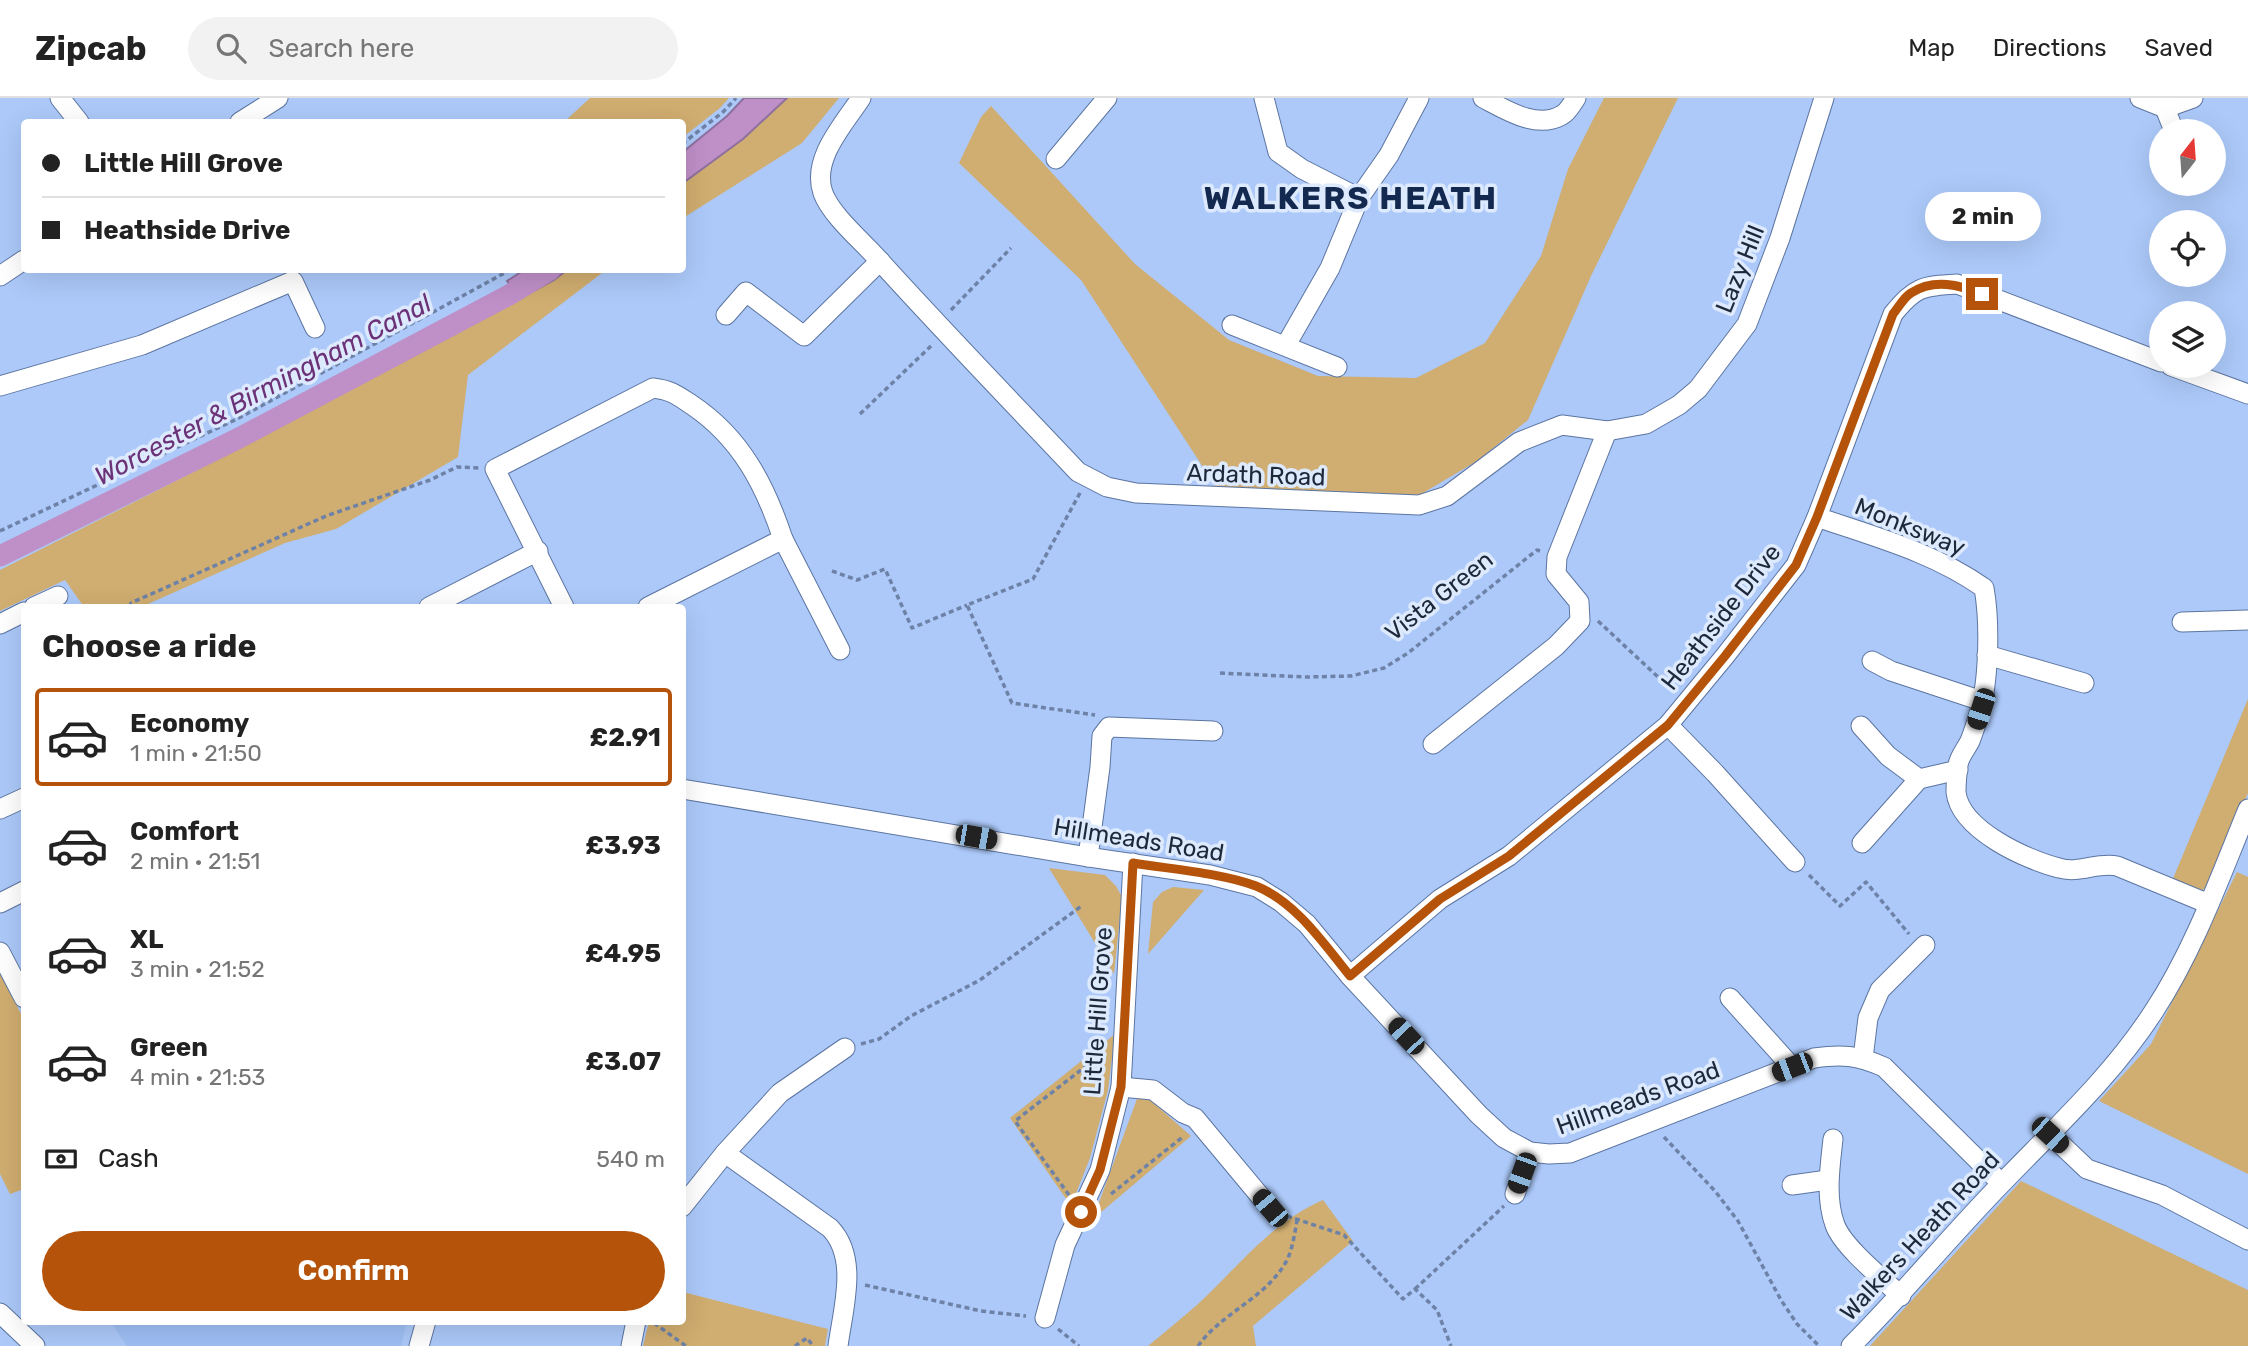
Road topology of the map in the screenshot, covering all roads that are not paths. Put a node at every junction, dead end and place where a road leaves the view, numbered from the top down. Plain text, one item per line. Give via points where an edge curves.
1 (60, 98) edge
2 (278, 98) edge
3 (861, 98) edge
4 (1107, 98) edge
5 (1264, 98) edge
6 (1419, 98) edge
7 (1483, 98) edge
8 (1824, 98) edge
9 (2140, 98) edge
10 (2193, 98) edge
11 (1571, 106) edge
12 (2165, 108) junction
13 (77, 119) edge
14 (245, 119) edge
15 (2169, 119) edge
16 (1056, 159) dead end
17 (1359, 198) junction
18 (880, 261) junction
19 (21, 262) edge
20 (0, 276) edge
21 (726, 315) dead end
22 (1233, 325) dead end
23 (315, 328) dead end
24 (1286, 345) junction
25 (2149, 357) edge
26 (1337, 367) dead end
27 (2204, 378) edge
28 (0, 386) edge
29 (2248, 394) edge
30 (1607, 431) junction
31 (1817, 517) junction
32 (783, 539) junction
33 (538, 551) junction
34 (58, 596) dead end
35 (41, 604) edge
36 (435, 604) edge
37 (563, 604) edge
38 (654, 604) edge
39 (21, 614) edge
40 (2248, 620) edge
41 (2182, 622) dead end
42 (0, 624) edge
43 (840, 650) dead end
44 (1987, 654) junction
45 (1872, 661) dead end
46 (2084, 683) dead end
47 (1982, 701) junction
48 (1668, 725) junction
49 (1861, 726) dead end
50 (1213, 731) dead end
51 (1433, 744) dead end
52 (1958, 770) junction
53 (1919, 779) junction
54 (686, 790) edge
55 (21, 799) edge
56 (0, 809) edge
57 (2248, 809) edge
58 (1862, 843) dead end
59 (1088, 857) junction
60 (1795, 862) road end
61 (1133, 863) junction
62 (21, 892) edge
63 (0, 903) edge
64 (2209, 904) junction
65 (1923, 947) road end
66 (0, 952) edge
67 (1350, 976) junction
68 (21, 990) edge
69 (1730, 998) dead end
70 (845, 1048) road end
71 (1863, 1058) junction
72 (1792, 1067) junction
73 (1121, 1087) junction
74 (2050, 1135) junction
75 (1833, 1139) dead end
76 (1530, 1152) junction
77 (724, 1153) junction
78 (1828, 1180) junction
79 (2001, 1183) junction
80 (1792, 1185) dead end
81 (1515, 1194) road end
82 (686, 1203) edge
83 (1270, 1208) road end
84 (2248, 1240) edge
85 (1901, 1296) junction
86 (0, 1313) edge
87 (1045, 1318) road end
88 (425, 1325) edge
89 (635, 1325) edge
90 (35, 1346) edge
91 (419, 1346) edge
92 (631, 1346) edge
93 (838, 1346) edge
94 (1851, 1346) edge

1 - 13 street
2 - 14 street
3 - 18 street, Ardath Road via 821,167 823,193
4 - 16 street
5 - 17 street via 1278,152
6 - 17 street via 1384,164
7 - 11 street via 1526,119 1550,120
8 - 30 street, Lazy Hill via 1780,238 1747,324 1699,389 1679,405 1646,424
9 - 12 street
10 - 12 street
12 - 15 street
17 - 24 street via 1330,268
18 - 21 street via 804,336 746,292
18 - 30 street, Ardath Road via 1079,472 1107,487 1136,493 1419,505 1447,496 1519,442 1562,425
19 - 20 street
22 - 24 street
23 - 28 street via 293,281 142,345
24 - 26 street
25 - 31 street, Heathside Drive via 1956,284 1931,285 1910,293 1893,314
27 - 29 street
30 - 51 street via 1558,557 1556,575 1579,602 1580,621 1556,646
31 - 44 street, Monksway via 1924,553 1984,588
31 - 48 street, Heathside Drive via 1796,565
32 - 33 street via 748,459 714,420 670,390 653,388 495,469
32 - 38 street
32 - 43 street
33 - 36 street
33 - 37 street
34 - 35 street
39 - 42 street
40 - 41 street
44 - 46 street
44 - 47 street, Monksway
45 - 47 street
47 - 52 street, Monksway
48 - 60 street
48 - 67 street, Heathside Drive via 1509,856 1440,899
49 - 53 street via 1888,756
50 - 59 street via 1109,727 1102,736
52 - 53 street
52 - 64 street, Monksway via 1956,794 1969,820 2014,852 2061,869 2117,866
53 - 58 street
54 - 59 street, Hillmeads Road
55 - 56 street
57 - 64 street, Walkers Heath Road
59 - 61 street, Hillmeads Road
61 - 67 street, Hillmeads Road via 1256,887 1307,925
61 - 73 street, Little Hill Grove
62 - 63 street
64 - 74 street, Walkers Heath Road via 2155,1010 2104,1078
65 - 71 street via 1880,989 1868,1018
66 - 68 street
67 - 76 street, Hillmeads Road via 1479,1115 1504,1138
69 - 72 street
70 - 77 street via 780,1093
71 - 72 street, Hillmeads Road via 1840,1054
71 - 79 street, Hillmeads Road via 1899,1080
72 - 76 street, Hillmeads Road via 1570,1153
73 - 83 street via 1153,1090 1195,1118
73 - 87 street, Little Hill Grove via 1100,1170 1065,1245
74 - 79 street, Walkers Heath Road
74 - 84 street via 2087,1169 2162,1195
75 - 78 street
76 - 81 street
77 - 82 street
77 - 93 street via 838,1236 847,1254
78 - 80 street
78 - 85 street via 1835,1226 1854,1252
79 - 85 street, Walkers Heath Road
85 - 94 street, Walkers Heath Road
86 - 90 street
88 - 91 street
89 - 92 street

